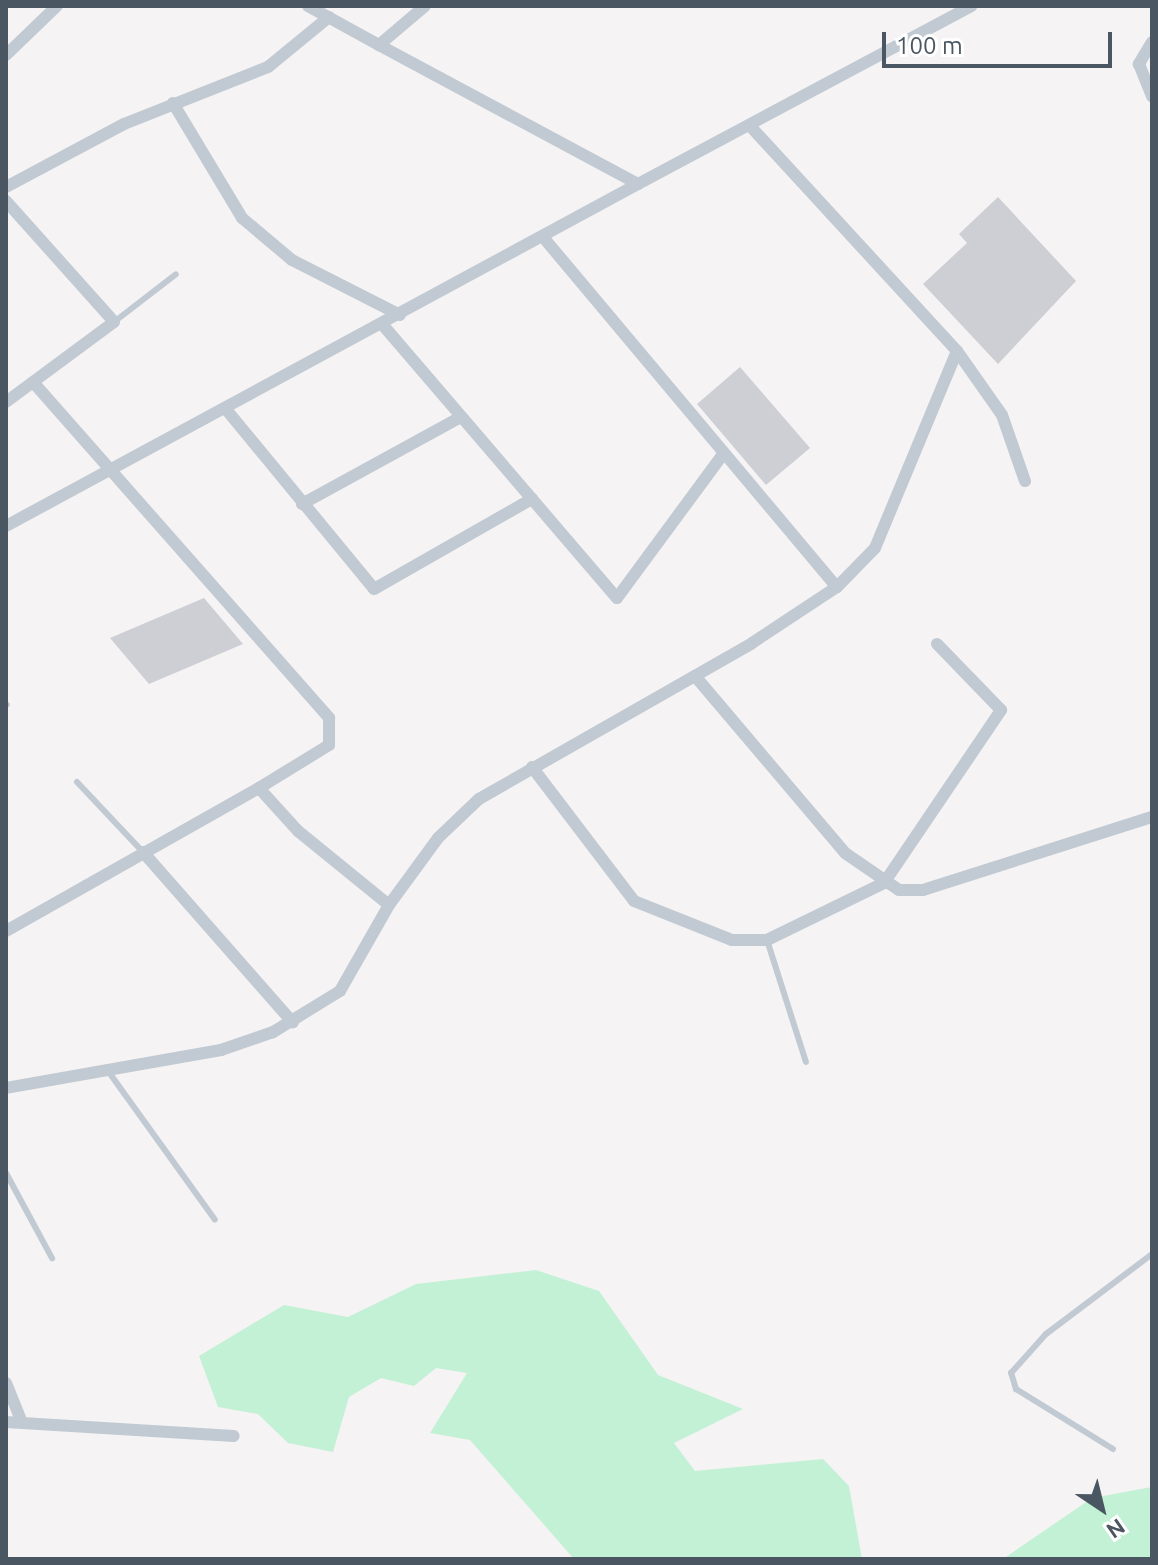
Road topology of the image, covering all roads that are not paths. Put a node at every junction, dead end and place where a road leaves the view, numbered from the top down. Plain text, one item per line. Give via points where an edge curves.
1 (57, 6) edge
2 (308, 6) edge
3 (425, 6) edge
4 (972, 6) edge
5 (329, 17) junction
6 (6, 35) edge
7 (1152, 42) edge
8 (379, 45) junction
9 (10, 51) edge
10 (1152, 97) edge
11 (173, 103) junction
12 (750, 126) junction
13 (638, 184) junction
14 (6, 187) edge
15 (6, 201) edge
16 (543, 237) junction
17 (176, 274) dead end
18 (400, 315) junction
19 (114, 322) junction
20 (382, 324) junction
21 (957, 351) junction
22 (33, 382) junction
23 (6, 402) edge
24 (225, 408) junction
25 (461, 417) junction
26 (723, 454) junction
27 (108, 469) junction
28 (1025, 481) dead end
29 (532, 499) junction
30 (302, 504) junction
31 (6, 526) edge
32 (837, 587) junction
33 (937, 644) dead end
34 (695, 676) junction
35 (532, 767) junction
36 (77, 782) dead end
37 (259, 788) junction
38 (1152, 817) edge
39 (143, 852) junction
40 (884, 883) junction
41 (389, 905) junction
42 (6, 931) edge
43 (767, 940) junction
44 (293, 1023) junction
45 (806, 1062) dead end
46 (108, 1071) junction
47 (6, 1088) edge
48 (6, 1173) edge
49 (215, 1220) dead end
50 (1152, 1254) edge
51 (52, 1258) dead end
52 (6, 1383) edge
53 (20, 1418) junction
54 (6, 1422) edge
55 (234, 1436) dead end
56 (1113, 1449) dead end

1 - 9 street
2 - 5 street
3 - 8 street
4 - 12 street
5 - 8 street
5 - 11 street via 268,67
6 - 9 street
7 - 10 street via 1139,64
8 - 13 street
11 - 14 street
11 - 18 street via 242,218 292,260
12 - 13 street
12 - 21 street
13 - 16 street
15 - 19 street
16 - 18 street
16 - 26 street
17 - 19 lane
18 - 20 street
19 - 22 street
20 - 24 street
20 - 25 street
21 - 28 street via 1002,415
21 - 32 street via 875,548
22 - 23 street
22 - 27 street
24 - 27 street
24 - 30 street
25 - 29 street
25 - 30 street
26 - 29 street via 617,598
26 - 32 street
27 - 31 street
27 - 37 street via 332,725 323,750
29 - 30 street via 374,589
32 - 34 street
33 - 40 street via 1001,710
34 - 35 street
34 - 40 street via 833,840
35 - 41 street via 455,819
35 - 43 street via 634,901 732,940
36 - 39 lane
37 - 39 street
37 - 41 street via 298,831
38 - 40 street via 923,890
39 - 42 street
39 - 44 street
40 - 43 street
41 - 44 street via 340,991
43 - 45 lane
44 - 46 street via 221,1050
46 - 47 street
46 - 49 lane
48 - 51 lane
50 - 56 lane via 1046,1334 1011,1373 1016,1389
52 - 53 street
53 - 54 street
53 - 55 street via 186,1438

